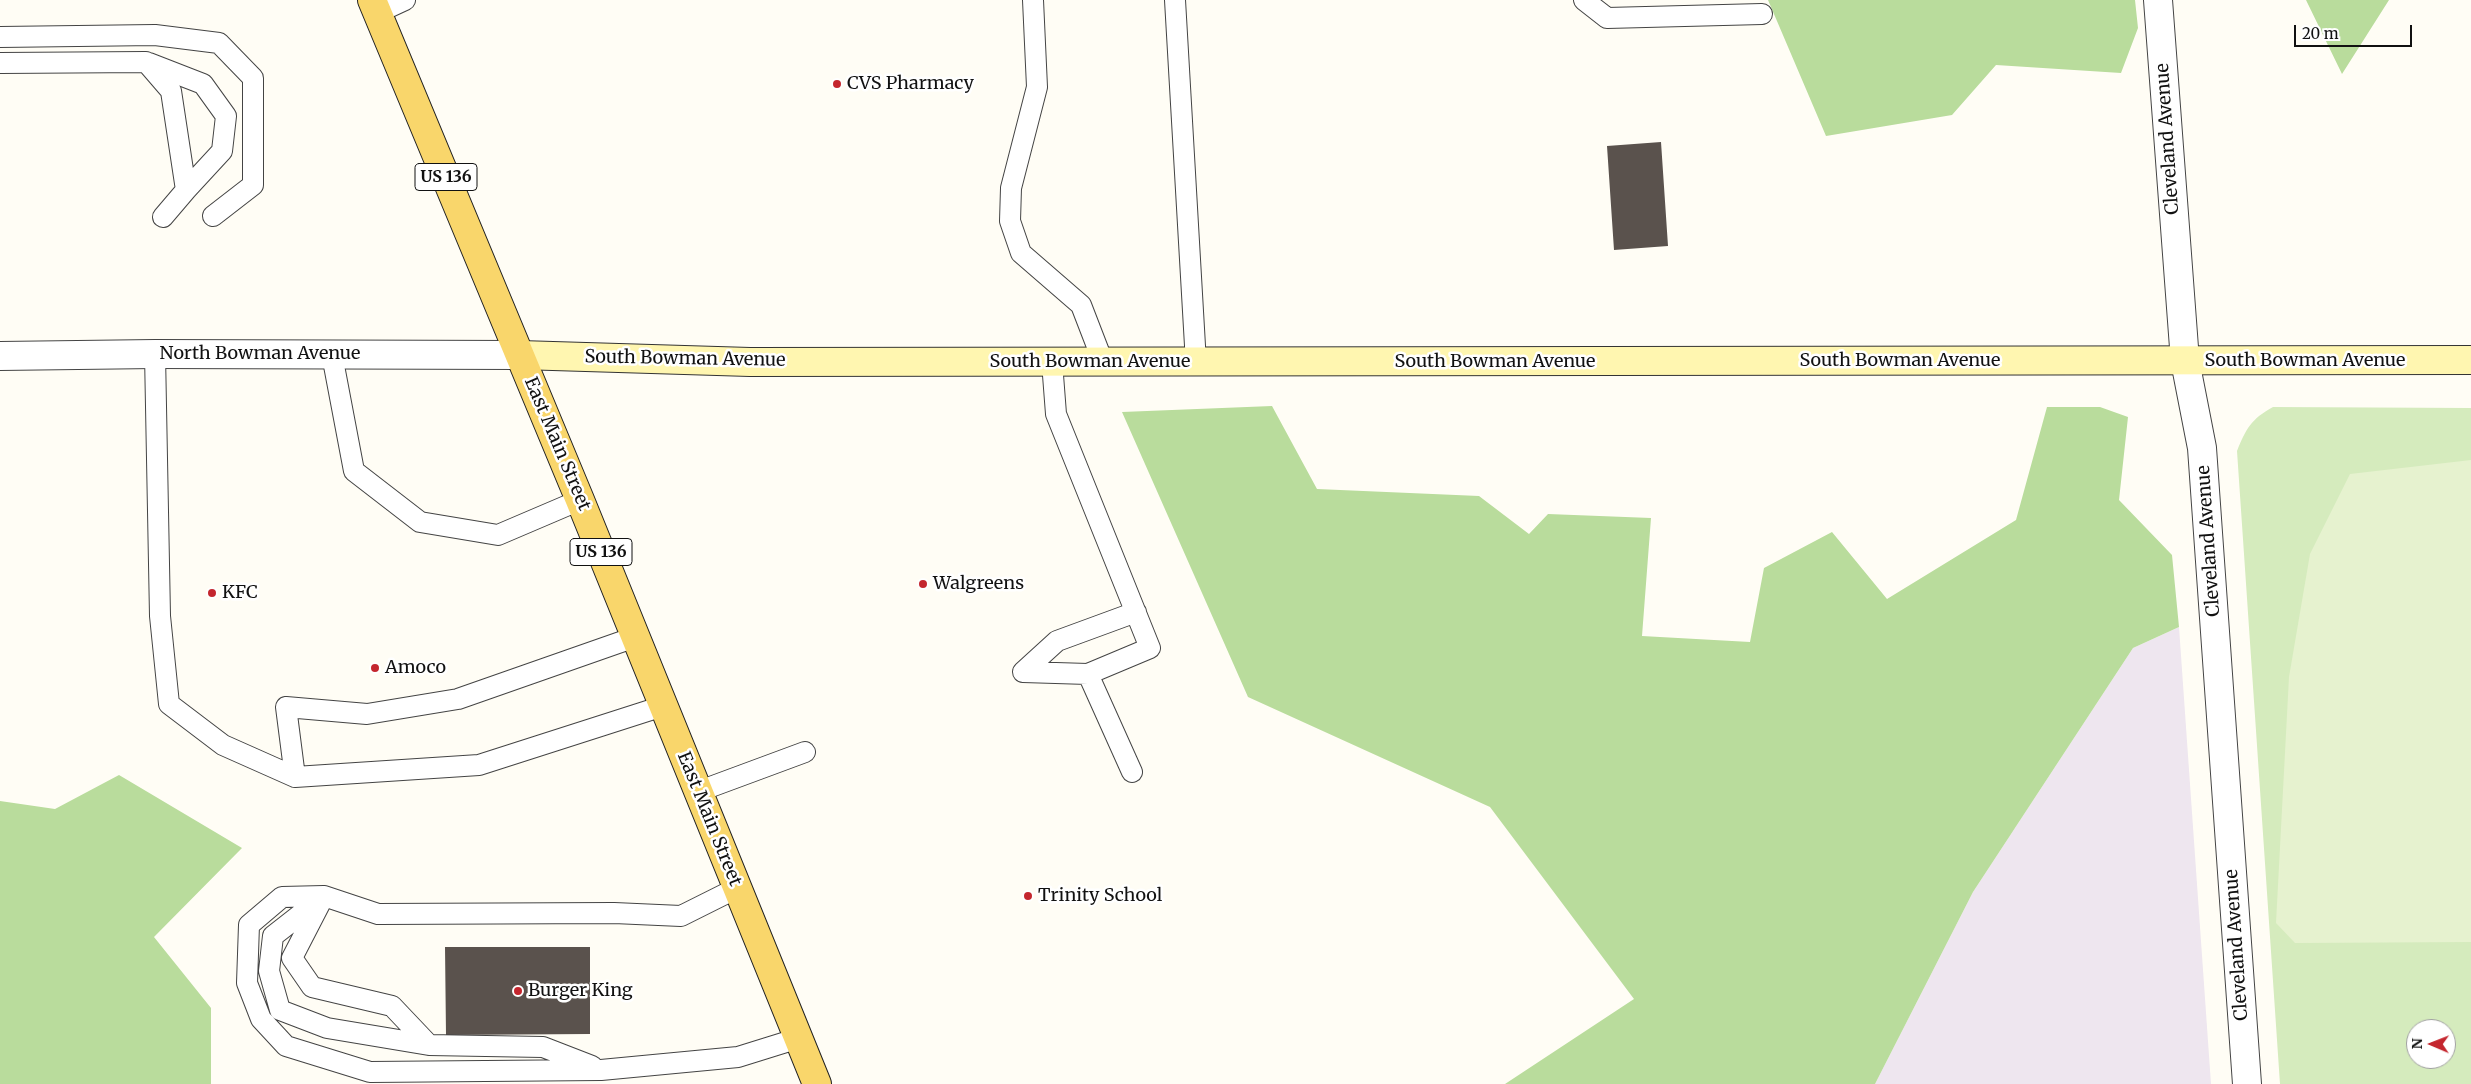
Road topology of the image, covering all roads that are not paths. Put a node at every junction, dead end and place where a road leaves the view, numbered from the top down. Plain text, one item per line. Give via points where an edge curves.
1 (405, 0) edge
2 (1033, 0) edge
3 (1175, 0) edge
4 (1584, 0) edge
5 (2158, 0) edge
6 (374, 6) edge
7 (1762, 14) dead end
8 (0, 37) edge
9 (146, 62) junction
10 (0, 63) edge
11 (186, 190) junction
12 (213, 216) dead end
13 (163, 218) dead end
14 (155, 354) junction
15 (332, 355) junction
16 (520, 355) junction
17 (0, 356) edge
18 (2471, 360) edge
19 (2185, 361) junction
20 (1052, 362) junction
21 (1103, 362) junction
22 (1196, 363) junction
23 (580, 500) junction
24 (1136, 612) junction
25 (635, 637) junction
26 (1088, 674) junction
27 (663, 706) junction
28 (805, 752) dead end
29 (1132, 772) dead end
30 (295, 777) junction
31 (697, 792) junction
32 (737, 888) junction
33 (324, 896) junction
34 (799, 1038) junction
35 (429, 1044) junction
36 (601, 1070) junction
37 (817, 1084) edge
38 (2247, 1084) edge

1 - 6 lane
2 - 21 lane via 1037,87 1012,188 1010,221 1021,253 1081,305
3 - 22 lane
4 - 7 lane via 1607,18
5 - 19 street, Cleveland Avenue
6 - 16 main road, East Main Street / US 136
8 - 12 lane via 155,35 219,43 253,78 252,185
9 - 10 lane
9 - 11 lane via 171,91
9 - 11 lane via 203,84 226,116 222,152
11 - 13 lane
14 - 15 street, North Bowman Avenue
14 - 17 street, North Bowman Avenue
14 - 30 lane via 160,616 169,704 223,745
15 - 16 street, North Bowman Avenue
15 - 23 lane via 354,471 420,522 498,535
16 - 20 main road, South Bowman Avenue via 750,362
16 - 23 main road, East Main Street / US 136
18 - 19 main road, South Bowman Avenue
19 - 22 main road, South Bowman Avenue
19 - 38 street, Cleveland Avenue via 2202,448
20 - 21 main road, South Bowman Avenue
20 - 24 lane via 1056,414
21 - 22 main road, South Bowman Avenue
23 - 25 main road, East Main Street / US 136
24 - 26 lane via 1150,648
24 - 26 lane via 1057,641 1023,672
25 - 27 main road, East Main Street / US 136
25 - 30 lane via 458,699 367,714 286,707
26 - 29 lane
27 - 30 lane via 479,765
27 - 31 main road, East Main Street / US 136
28 - 31 lane
31 - 32 main road, East Main Street / US 136
32 - 33 lane via 681,916 614,913 378,914
32 - 34 main road, East Main Street / US 136
33 - 35 lane via 292,958 307,980 312,987 392,1006
33 - 35 lane via 273,936 270,971 280,1010 326,1028
33 - 36 lane via 282,897 249,925 247,983 262,1019 286,1046 370,1072
34 - 36 lane via 738,1057
34 - 37 main road, East Main Street / US 136
35 - 36 lane via 543,1046

